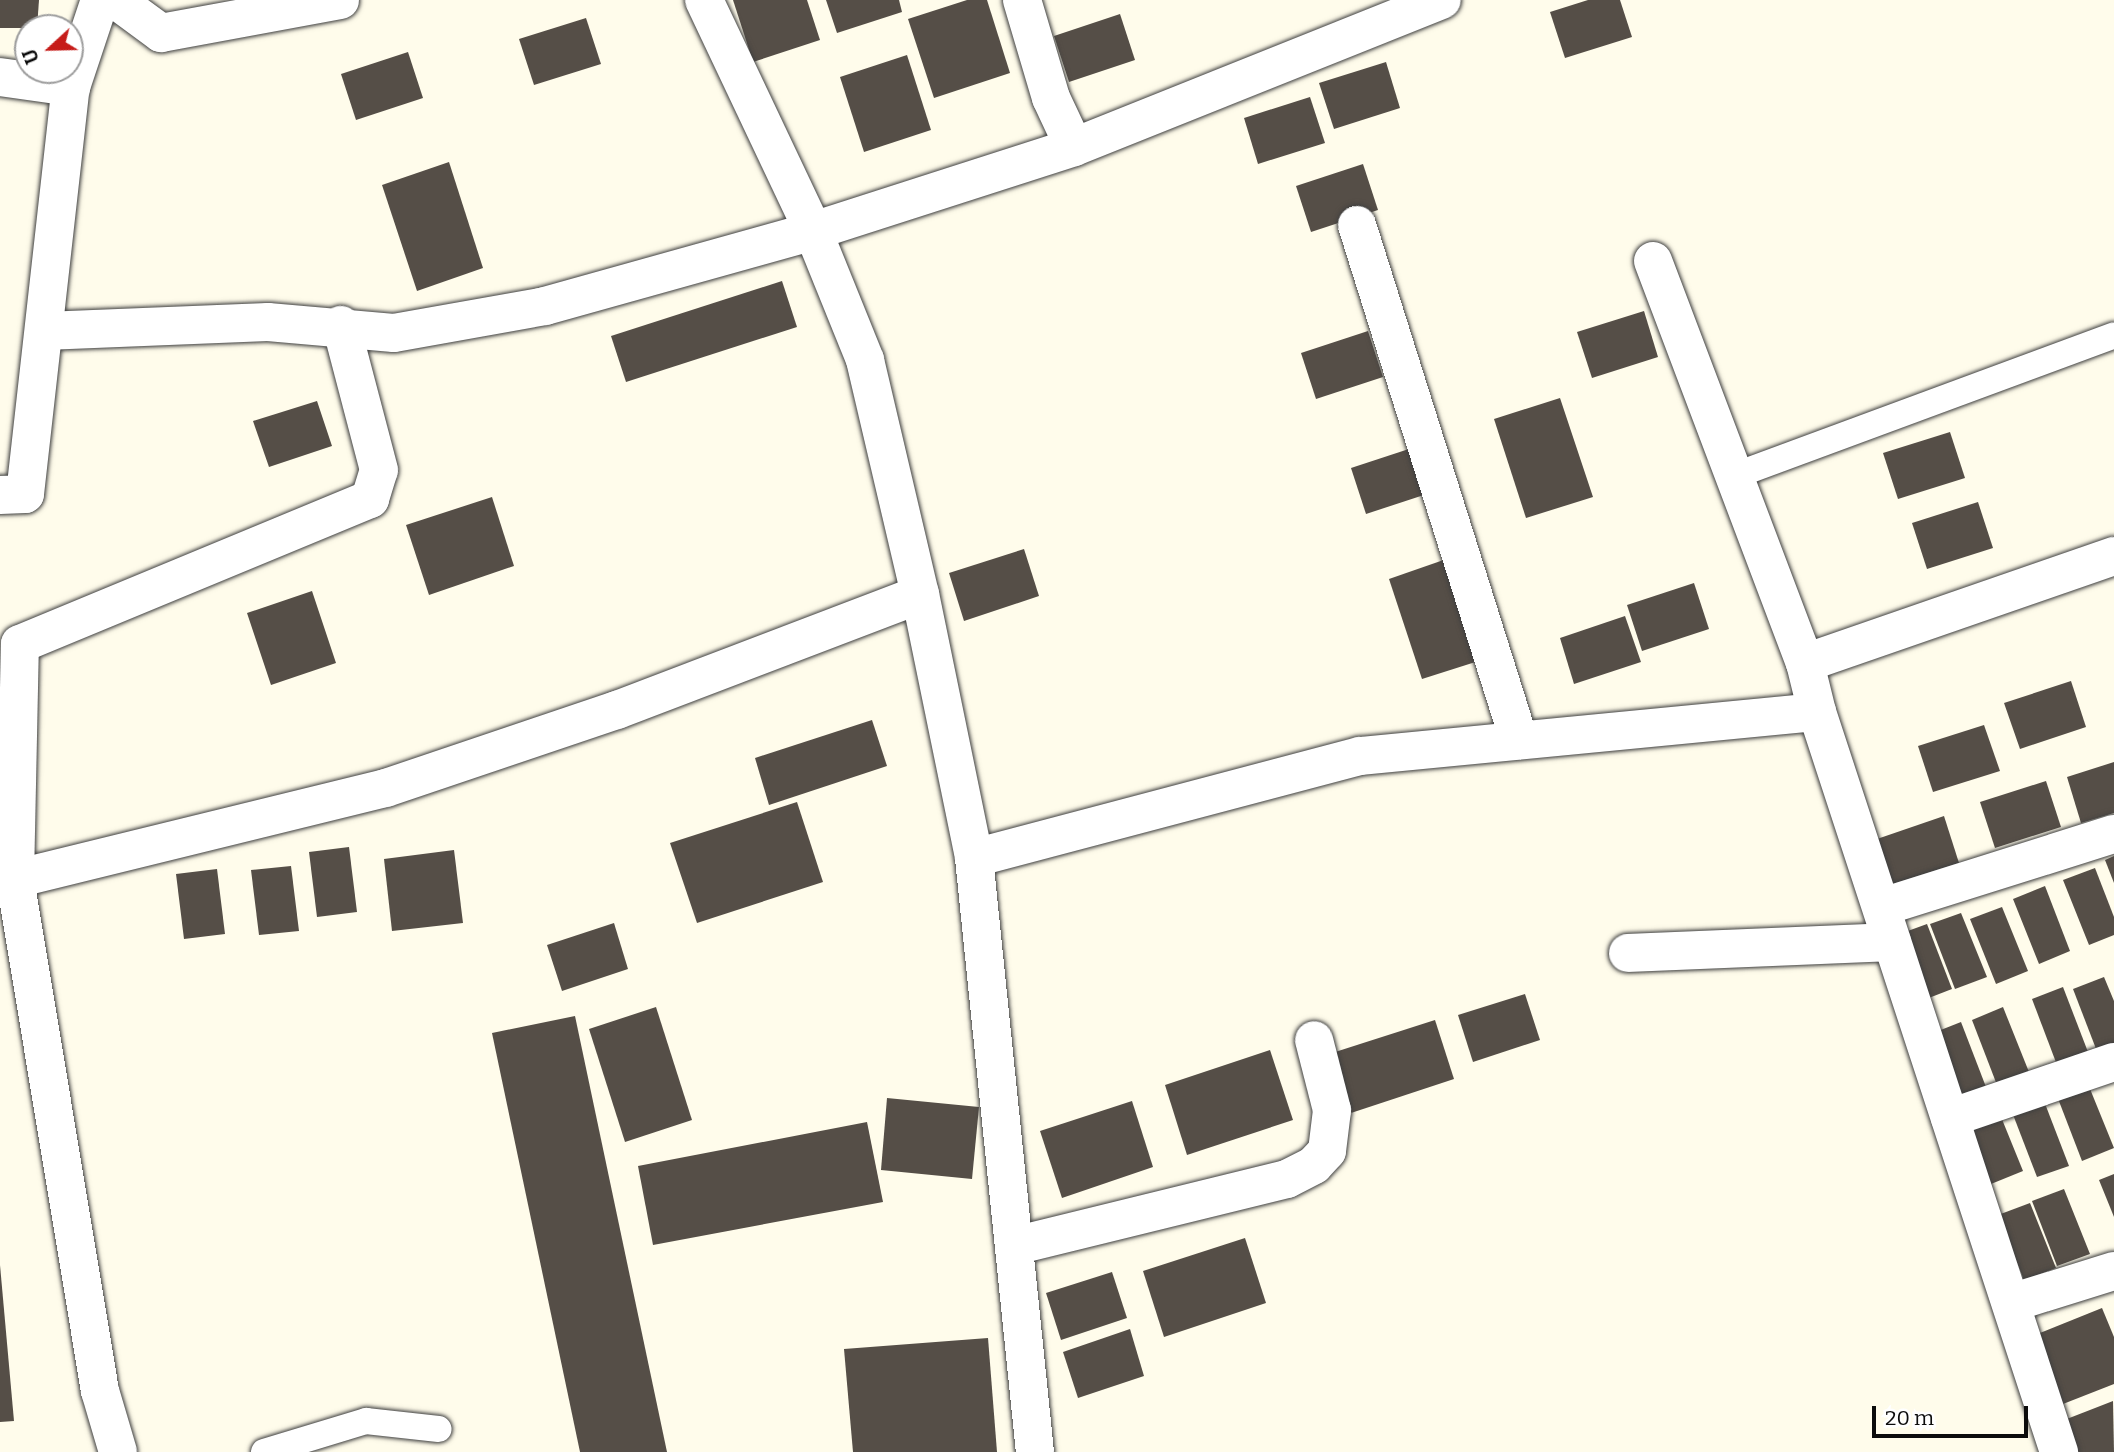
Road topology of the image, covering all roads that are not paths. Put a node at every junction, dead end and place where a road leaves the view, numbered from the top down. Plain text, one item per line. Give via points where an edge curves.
1 (100, 0) edge
2 (116, 0) edge
3 (340, 0) edge
4 (704, 0) edge
5 (1022, 0) edge
6 (1442, 0) edge
7 (0, 77) edge
8 (71, 87) junction
9 (1074, 147) junction
10 (1357, 225) dead end
11 (813, 231) junction
12 (1653, 261) dead end
13 (341, 325) junction
14 (44, 331) junction
15 (2114, 335) edge
16 (1731, 477) junction
17 (0, 495) edge
18 (2114, 556) edge
19 (920, 594) junction
20 (1805, 663) junction
21 (1817, 712) junction
22 (1519, 740) junction
23 (9, 755) edge
24 (2114, 834) edge
25 (974, 858) junction
26 (15, 879) junction
27 (1887, 925) junction
28 (1628, 953) dead end
29 (1314, 1040) dead end
30 (2114, 1062) edge
31 (1950, 1118) junction
32 (1014, 1246) junction
33 (2114, 1271) edge
34 (2011, 1303) junction
35 (439, 1429) dead end
36 (118, 1452) edge
37 (264, 1452) edge
38 (1035, 1452) edge
39 (2059, 1452) edge

1 - 8 street
2 - 3 street via 161,33
4 - 11 street
5 - 9 street via 1051,98
6 - 9 street
7 - 8 street
8 - 14 street
9 - 11 street
10 - 22 street
11 - 13 street via 545,306 394,333
11 - 19 street via 865,359
12 - 16 street
13 - 14 street
13 - 23 street via 379,470 370,499 20,644
14 - 17 street via 25,494
15 - 16 lane
16 - 20 street
18 - 20 street
19 - 25 street
19 - 26 street via 643,701 386,788
20 - 21 street
21 - 22 street
21 - 27 street
22 - 25 street via 1360,756
23 - 26 street
24 - 27 street
25 - 32 street
26 - 36 street via 100,1391
27 - 28 street
27 - 31 street
29 - 32 street via 1332,1110 1327,1151 1314,1165 1286,1179
30 - 31 street
31 - 34 street
32 - 38 street
33 - 34 street
34 - 39 street
35 - 37 lane via 366,1420

